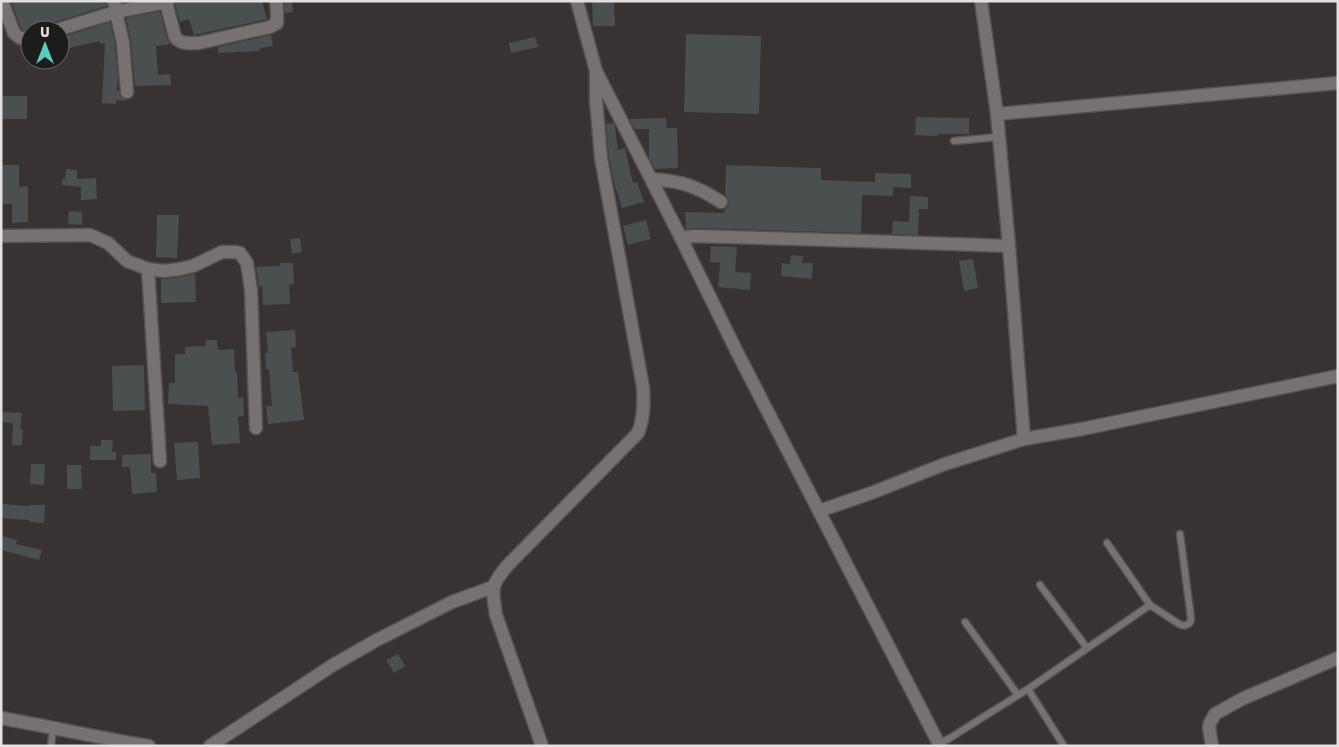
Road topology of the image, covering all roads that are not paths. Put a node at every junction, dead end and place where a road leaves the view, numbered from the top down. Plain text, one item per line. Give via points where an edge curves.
1 (2, 1) edge
2 (167, 1) edge
3 (276, 1) edge
4 (577, 1) edge
5 (981, 1) edge
6 (115, 7) edge
7 (70, 25) edge
8 (20, 38) edge
9 (596, 70) junction
10 (1337, 85) edge
11 (127, 92) dead end
12 (997, 114) junction
13 (999, 137) junction
14 (954, 141) dead end
15 (652, 179) junction
16 (721, 202) dead end
17 (1, 236) edge
18 (681, 238) junction
19 (1009, 246) junction
20 (148, 269) junction
21 (1338, 376) edge
22 (256, 428) dead end
23 (1024, 439) junction
24 (160, 461) dead end
25 (818, 511) junction
26 (1180, 534) dead end
27 (1107, 542) dead end
28 (1040, 585) dead end
29 (493, 587) junction
30 (1150, 605) junction
31 (965, 622) dead end
32 (1087, 648) junction
33 (1338, 658) edge
34 (1028, 689) junction
35 (1018, 695) junction
36 (1, 718) edge
37 (54, 727) junction
38 (107, 743) edge
39 (939, 745) edge
40 (51, 746) edge
41 (150, 746) edge
42 (210, 746) edge
43 (542, 746) edge
44 (1064, 746) edge
45 (1212, 746) edge

1 - 8 street via 14,33
2 - 3 street via 175,37 187,44 270,27 277,23
2 - 6 street
4 - 9 street
5 - 12 street
6 - 7 street
6 - 11 street via 123,43
9 - 15 street
9 - 29 street via 601,158 643,387 642,423 627,446 508,565
10 - 12 street
12 - 13 street
13 - 14 lane
13 - 19 street
15 - 16 street via 688,184
15 - 18 street
17 - 20 street via 90,235 108,243 127,261
18 - 19 street
18 - 25 street
19 - 23 street
20 - 22 street via 187,268 222,252 236,252 244,257 248,263 251,290
20 - 24 street
21 - 23 street
23 - 25 street
25 - 39 street
26 - 30 lane via 1190,623 1182,626
27 - 30 lane
28 - 32 lane
29 - 42 street via 452,602 333,665
29 - 43 street via 496,615
30 - 32 lane
31 - 35 lane
32 - 34 lane
33 - 45 street via 1215,714 1209,727
34 - 35 lane
34 - 44 lane
35 - 39 lane
36 - 37 street
37 - 38 street
37 - 40 lane
38 - 41 street

